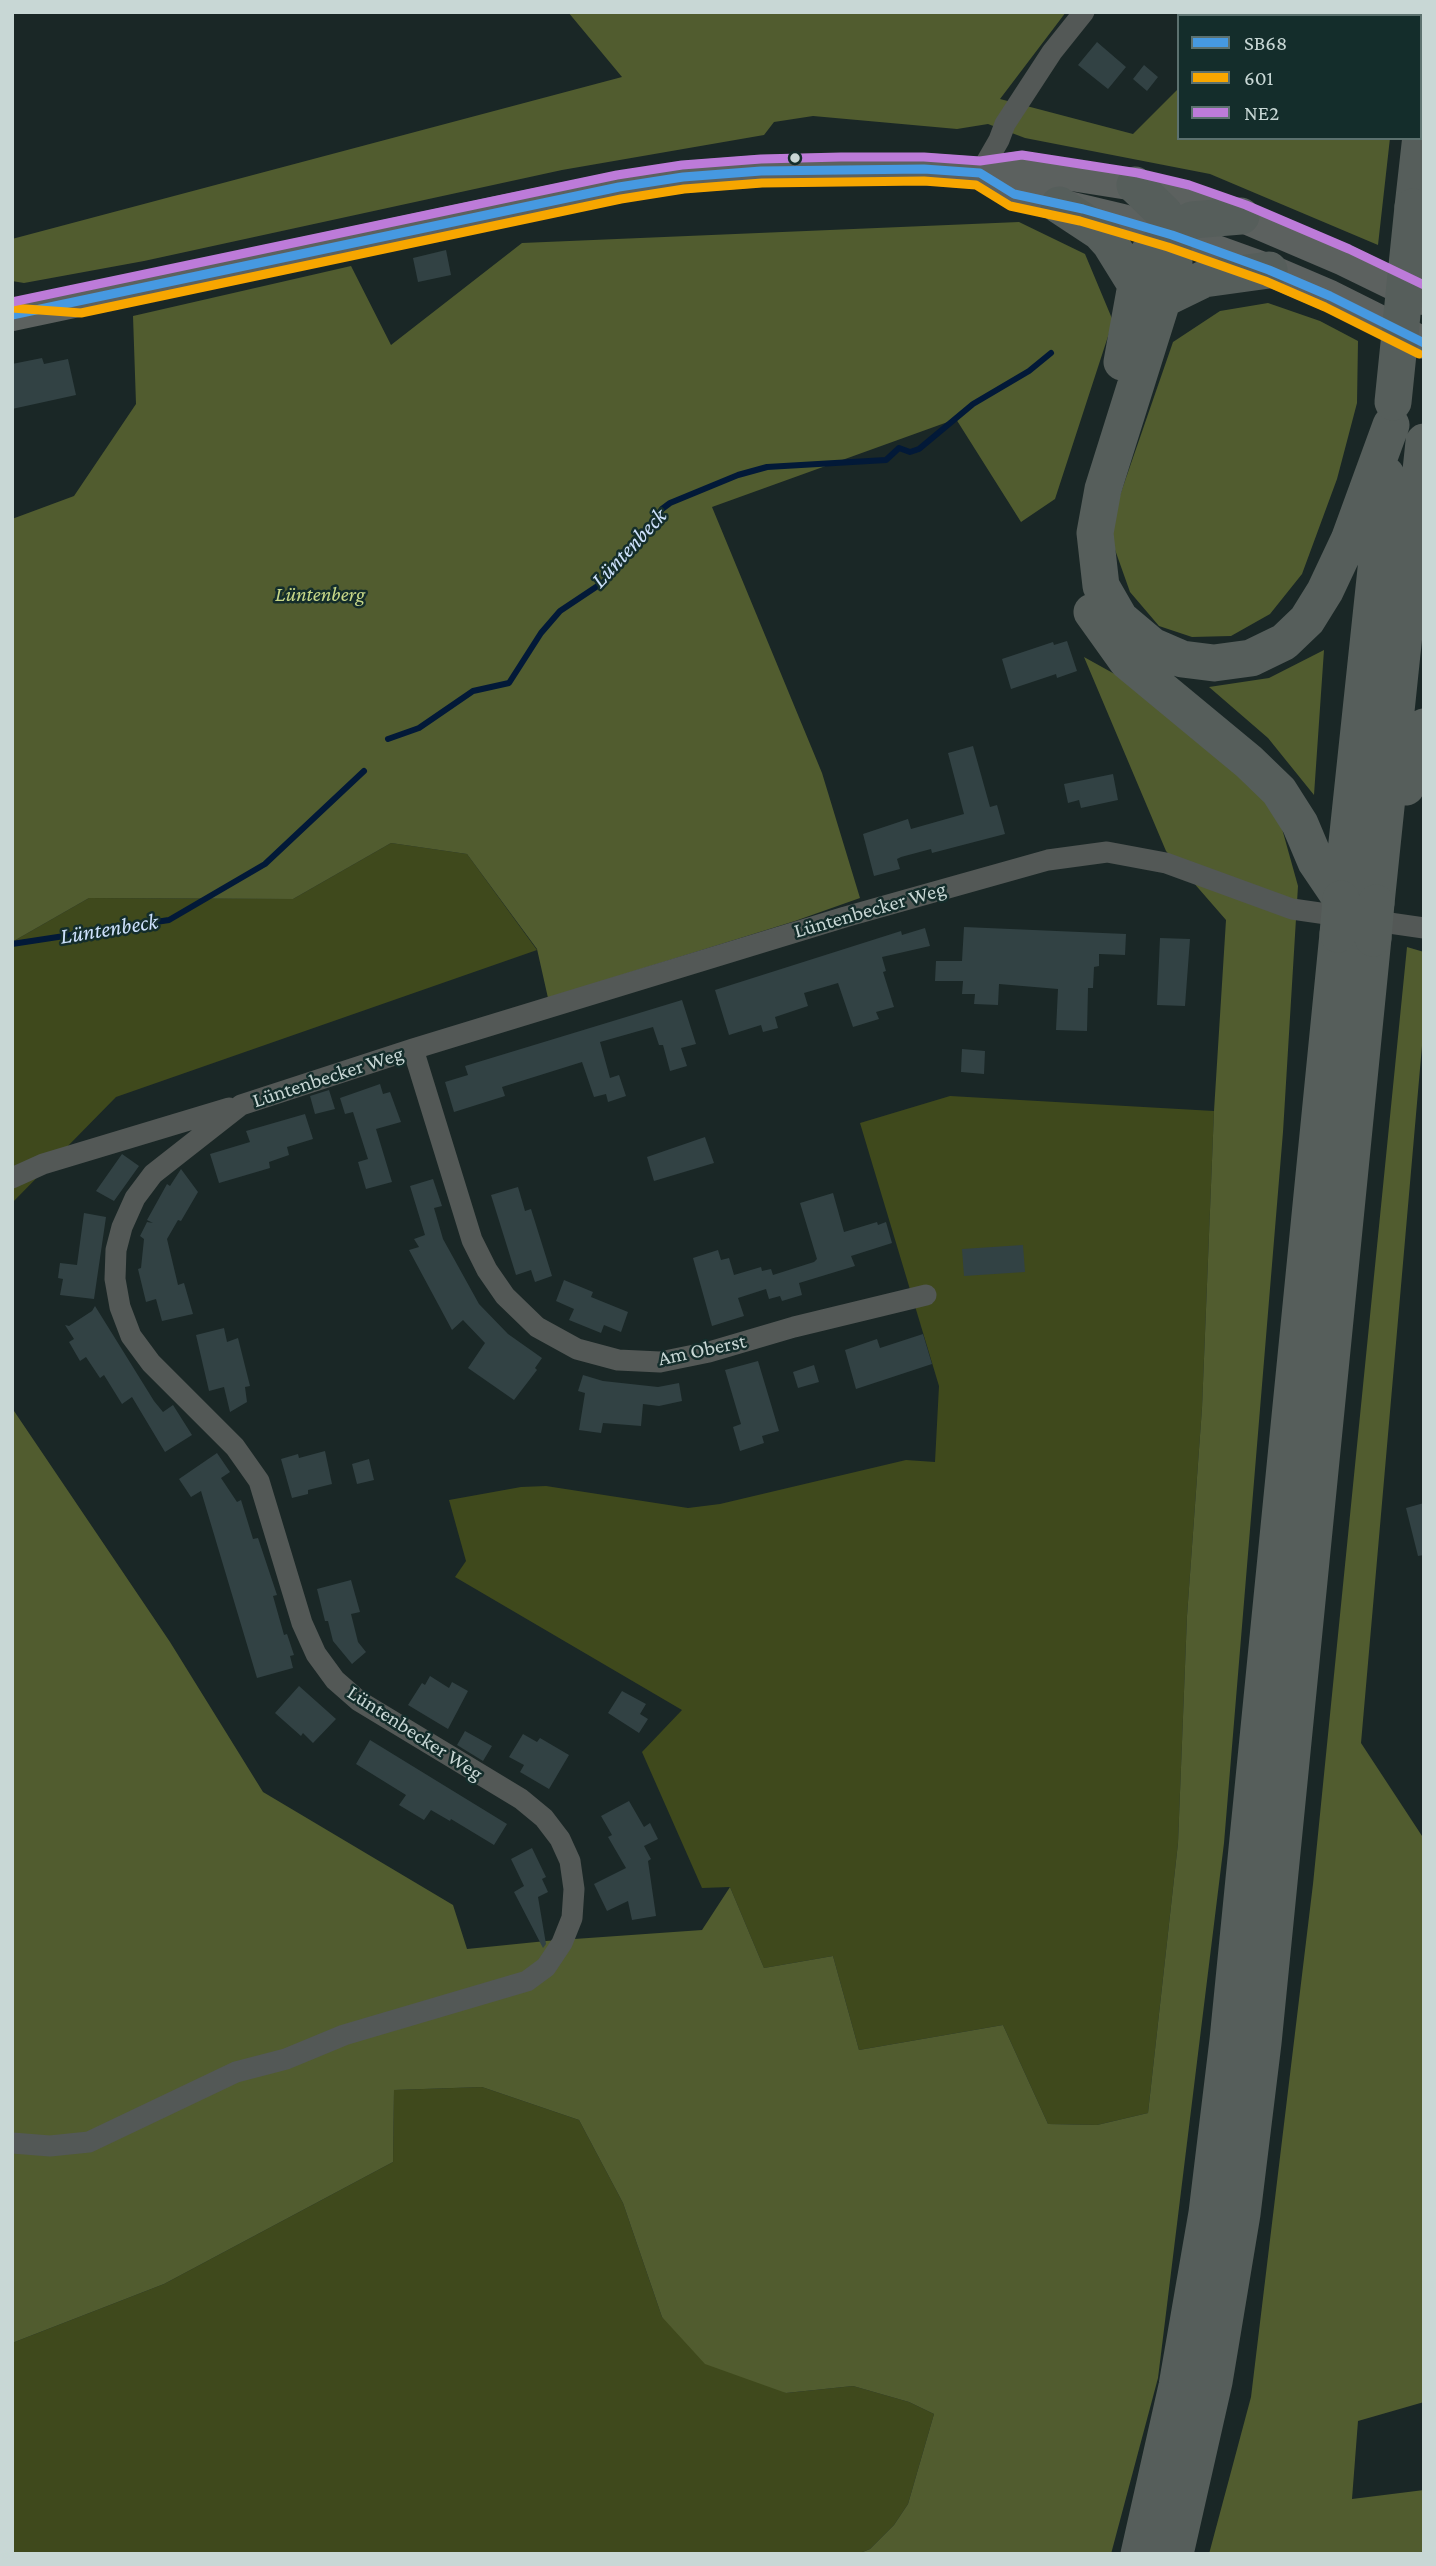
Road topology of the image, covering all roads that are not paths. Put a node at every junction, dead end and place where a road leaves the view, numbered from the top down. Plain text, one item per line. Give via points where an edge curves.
1 (1084, 12) edge
2 (1424, 109) edge
3 (1422, 127) edge
4 (1421, 140) edge
5 (980, 173) junction
6 (1135, 185) junction
7 (1059, 205) junction
8 (1241, 216) junction
9 (1172, 235) junction
10 (1269, 270) junction
11 (1149, 292) junction
12 (1424, 299) edge
13 (12, 315) edge
14 (1424, 343) edge
15 (1392, 414) junction
16 (1424, 442) edge
17 (1424, 727) edge
18 (1357, 919) junction
19 (1424, 928) edge
20 (413, 1049) junction
21 (241, 1105) junction
22 (12, 1178) edge
23 (926, 1295) dead end
24 (12, 2143) edge
25 (1176, 2551) edge
26 (1139, 2554) edge

1 - 5 street via 1005,124
2 - 3 highway, bridge
4 - 15 highway, bridge
5 - 6 main road via 1021,167
5 - 7 main road via 1014,194
5 - 13 main road via 841,169 683,177 518,207
6 - 8 main road
6 - 9 highway via 1164,213
7 - 9 main road
7 - 11 highway via 1100,232
8 - 9 highway via 1192,220
8 - 12 main road
9 - 10 main road
9 - 11 highway via 1148,254
10 - 11 highway
10 - 14 main road
11 - 15 highway via 1095,533 1101,586 1120,619 1152,646 1193,661 1251,658 1284,642 1307,620 1349,540
11 - 18 highway via 1082,488 1073,541 1078,585 1097,622 1127,662 1279,790 1316,862
15 - 18 highway via 1371,636
16 - 18 highway
17 - 18 highway
18 - 25 highway via 1262,2056 1214,2382
18 - 26 highway via 1207,2213 1177,2386
19 - 20 street, Lüntenbecker Weg via 1292,909 1166,863 1107,852 1048,860 870,909
20 - 21 street, Lüntenbecker Weg
20 - 23 street, Am Oberst via 472,1240 487,1270 505,1296 537,1327 577,1349 618,1360 660,1362
21 - 22 street via 43,1164
21 - 24 street, Lüntenbecker Weg via 153,1174 135,1198 116,1251 120,1307 131,1336 151,1363 235,1447 259,1481 302,1623 335,1680 359,1701 544,1818 570,1861 572,1918 546,1966 527,1981 236,2072 89,2142

